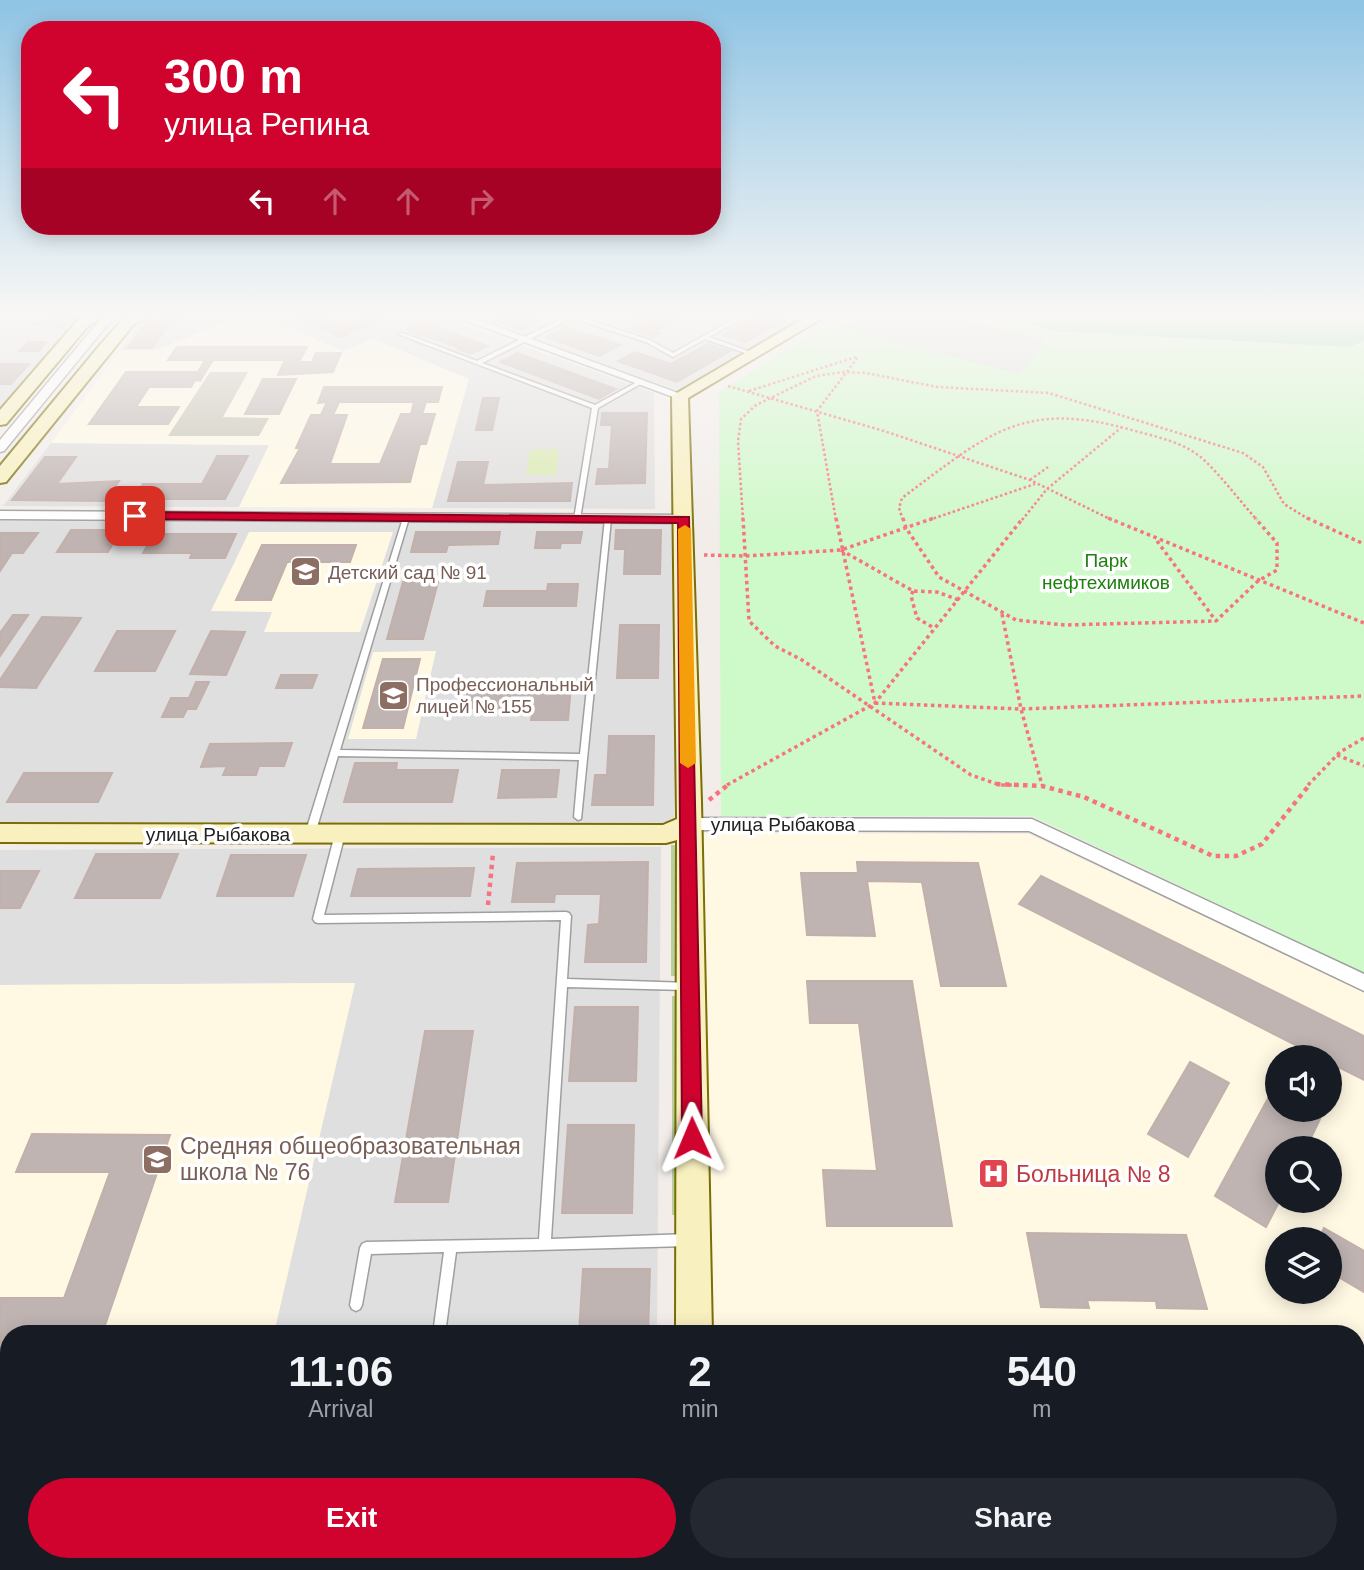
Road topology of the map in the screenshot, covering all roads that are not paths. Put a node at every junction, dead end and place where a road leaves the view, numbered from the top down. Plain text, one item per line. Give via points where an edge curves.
1 (28, 387) edge
2 (50, 387) edge
3 (73, 387) edge
4 (542, 387) edge
5 (631, 387) edge
6 (656, 387) edge
7 (695, 387) edge
8 (680, 396) junction
9 (595, 407) junction
10 (0, 420) edge
11 (0, 448) edge
12 (0, 478) edge
13 (0, 515) edge
14 (406, 518) junction
15 (577, 519) junction
16 (608, 519) junction
17 (684, 519) junction
18 (335, 753) junction
19 (582, 757) junction
20 (578, 817) dead end
21 (689, 824) junction
22 (0, 833) edge
23 (310, 834) junction
24 (340, 834) junction
25 (562, 983) junction
26 (1364, 983) edge
27 (691, 986) junction
28 (693, 1239) junction
29 (545, 1245) junction
30 (451, 1246) junction
31 (356, 1306) dead end
32 (440, 1325) edge
33 (694, 1325) edge

1 - 10 street
2 - 11 street
3 - 12 street
4 - 9 lane
5 - 9 lane
6 - 8 street
7 - 8 street
8 - 17 street
9 - 15 lane
13 - 14 street
14 - 15 street
14 - 18 lane
15 - 16 street
16 - 17 street
16 - 19 lane
17 - 21 street
18 - 19 lane
18 - 23 lane
19 - 20 lane
21 - 24 street, улица Рыбакова via 666,834
21 - 26 street, улица Рыбакова via 1032,825
21 - 27 street
22 - 23 street, улица Рыбакова
23 - 24 street, улица Рыбакова
24 - 25 lane via 318,919 566,916
25 - 27 lane
25 - 29 lane
27 - 28 street
28 - 29 lane
28 - 33 street
29 - 30 lane
30 - 31 lane via 366,1248
30 - 32 lane

